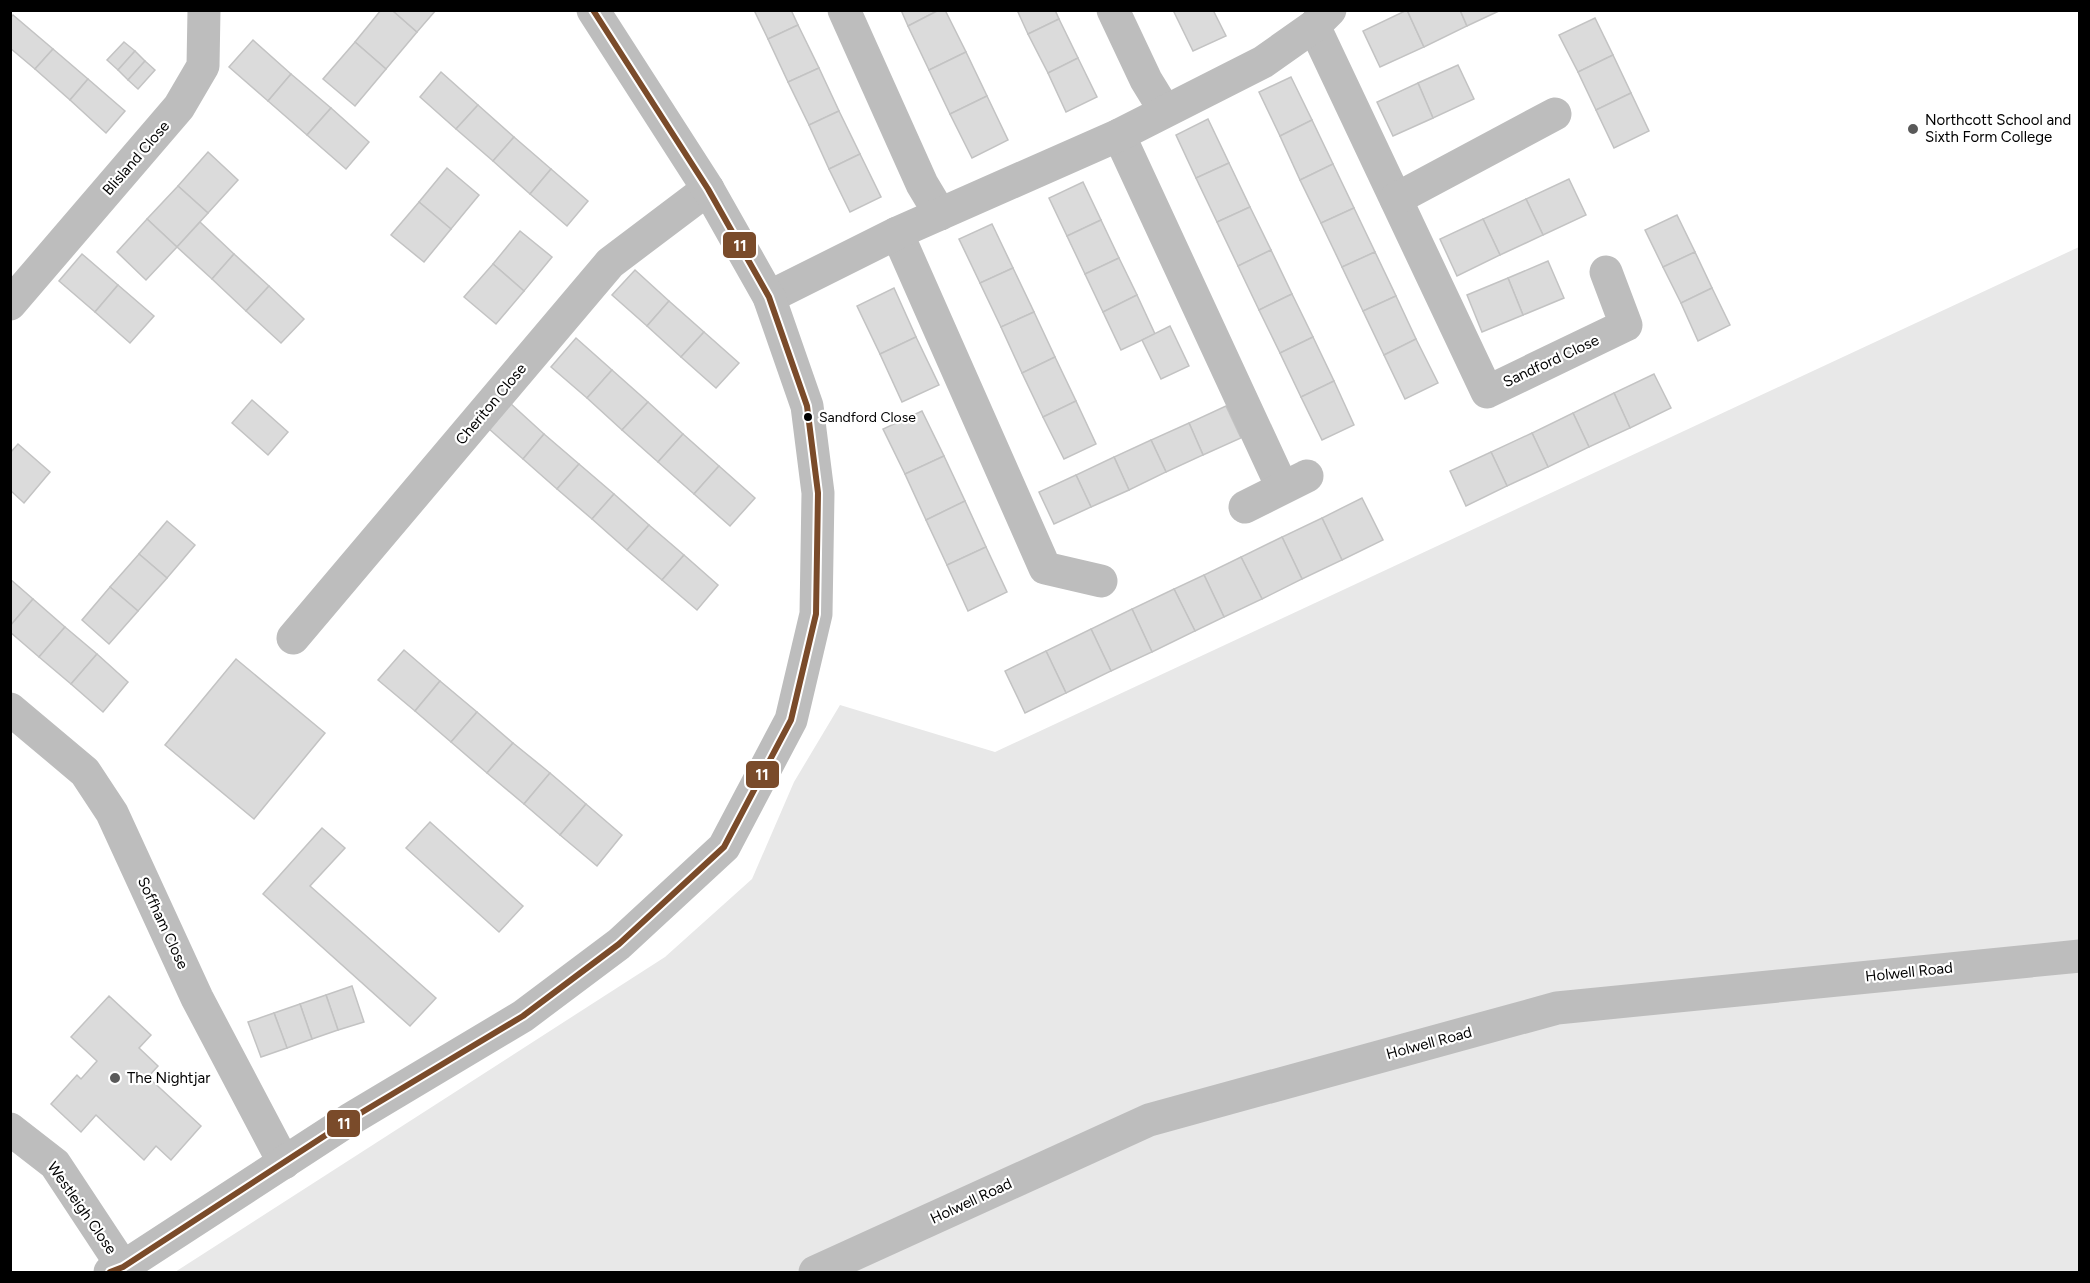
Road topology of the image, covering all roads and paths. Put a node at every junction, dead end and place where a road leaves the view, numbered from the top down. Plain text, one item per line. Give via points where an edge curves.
1 (204, 10) edge
2 (593, 10) edge
3 (844, 10) edge
4 (1113, 10) edge
5 (1322, 18) edge
6 (1165, 111) junction
7 (1555, 114) dead end
8 (1119, 135) junction
9 (708, 189) junction
10 (1395, 199) junction
11 (940, 214) junction
12 (897, 233) junction
13 (1606, 272) dead end
14 (16, 289) edge
15 (770, 297) junction
16 (1245, 507) dead end
17 (1101, 581) dead end
18 (293, 638) dead end
19 (10, 709) edge
20 (2079, 956) edge
21 (10, 1129) edge
22 (284, 1162) junction
23 (117, 1270) edge
24 (815, 1272) edge

1 - 14 street, Blisland Close via 202,66 179,107
2 - 9 street
3 - 11 street via 922,184
4 - 6 street
5 - 6 street, Sandford Close via 1272,57
5 - 10 street, Sandford Close
6 - 8 street, Sandford Close
7 - 10 street
8 - 11 street, Sandford Close
8 - 16 street via 1295,482
9 - 15 street
9 - 18 street, Cheriton Close via 610,263
10 - 13 street, Sandford Close via 1487,392 1626,325
11 - 12 street, Sandford Close
12 - 15 street, Sandford Close
12 - 17 street via 1045,568
15 - 22 street via 807,406 818,493 816,614 791,720 724,847 619,944 523,1016
19 - 22 street, Soffham Close via 85,772 112,813 197,998
20 - 24 street, Holwell Road via 1557,1008 1149,1120
21 - 23 street, Westleigh Close via 55,1164
22 - 23 street

